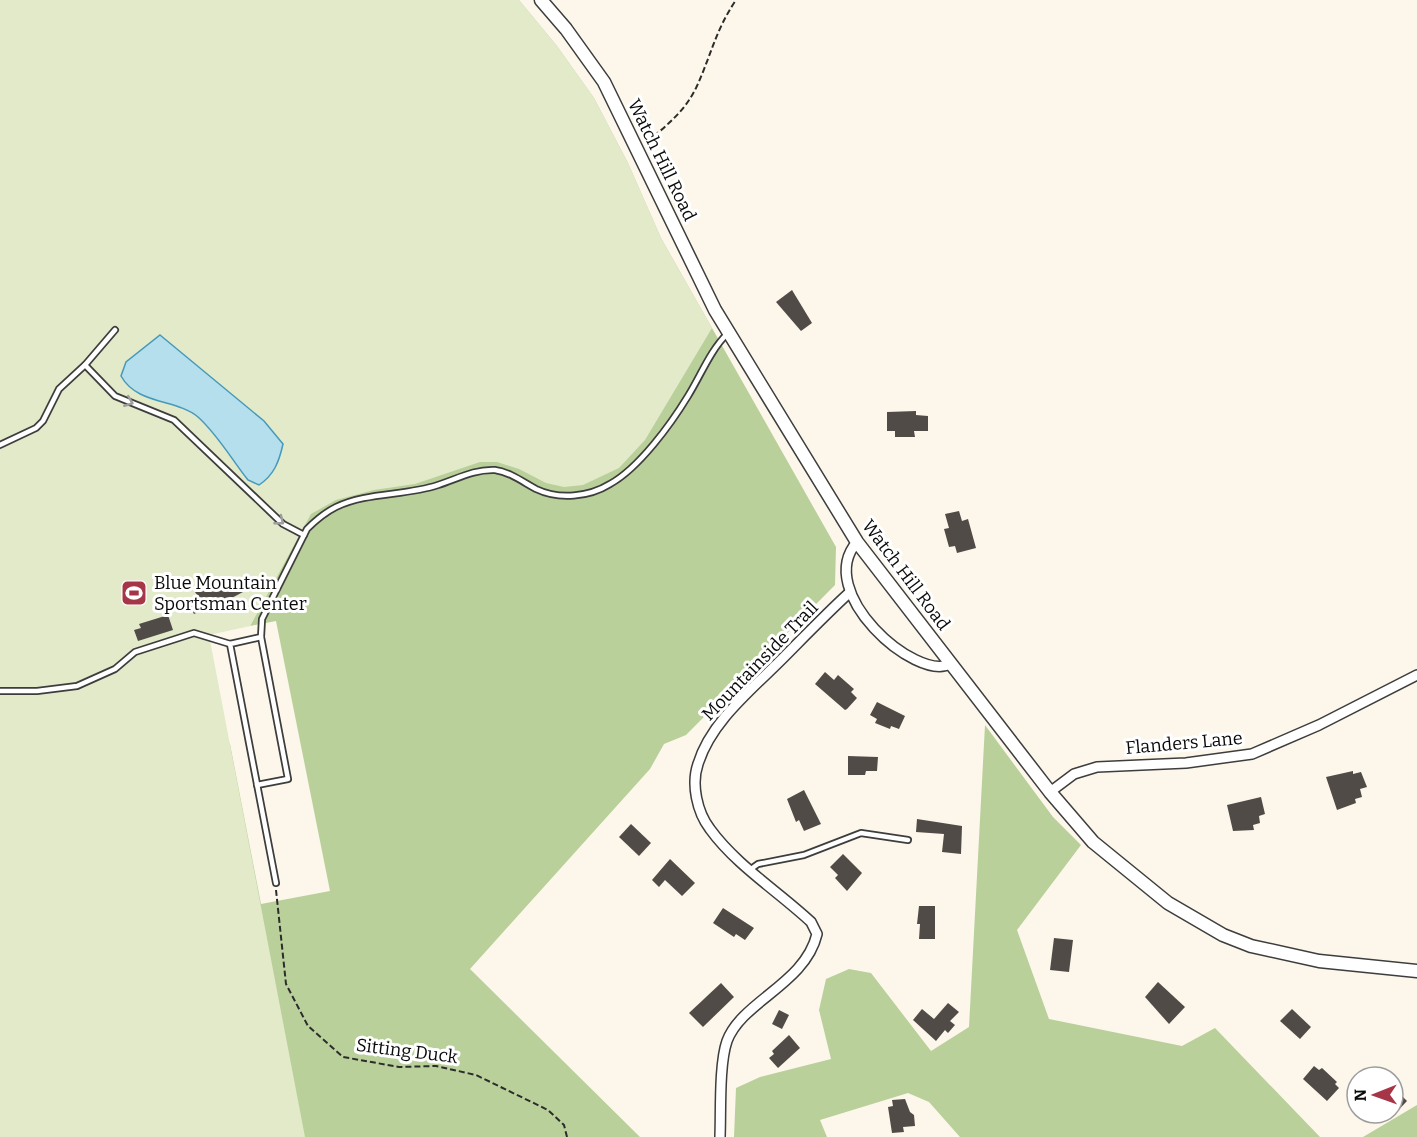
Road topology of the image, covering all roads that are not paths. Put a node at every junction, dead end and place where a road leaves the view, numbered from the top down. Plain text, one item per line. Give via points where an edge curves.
1 (541, 0) edge
2 (115, 330) dead end
3 (728, 332) junction
4 (85, 365) junction
5 (0, 445) edge
6 (304, 535) junction
7 (857, 542) junction
8 (849, 593) junction
9 (261, 637) junction
10 (230, 644) junction
11 (950, 664) junction
12 (1417, 675) edge
13 (0, 691) edge
14 (257, 785) junction
15 (1050, 792) junction
16 (908, 840) dead end
17 (751, 869) junction
18 (276, 883) road end
19 (1417, 971) edge
20 (720, 1137) edge

1 - 3 street, Watch Hill Road via 587,56 617,107
2 - 4 lane
3 - 6 lane via 687,398 645,454 611,484 578,496 557,495 498,471 484,470 415,492 337,506 318,518
3 - 7 street, Watch Hill Road
4 - 5 lane via 58,388 36,428
4 -> 6 lane via 115,396 174,420 283,524
6 - 9 lane via 262,619
7 - 8 street via 845,563
7 - 11 street, Watch Hill Road
8 - 11 street via 871,624 904,653 934,668
8 - 17 street, Mountainside Trail via 732,709 708,740 697,764 696,798 709,828
9 - 10 lane
9 - 14 lane via 288,779
10 - 13 lane via 194,633 135,652 115,669 77,686
10 - 14 lane
11 - 15 street, Watch Hill Road
12 - 15 street, Flanders Lane via 1252,754 1186,763 1096,767 1074,774
14 - 18 lane
15 - 19 street, Watch Hill Road via 1105,852 1168,903 1223,935 1299,957
16 - 17 lane via 861,833 804,855 758,864
17 - 20 street, Mountainside Trail via 811,922 817,934 805,961 739,1022 728,1039

